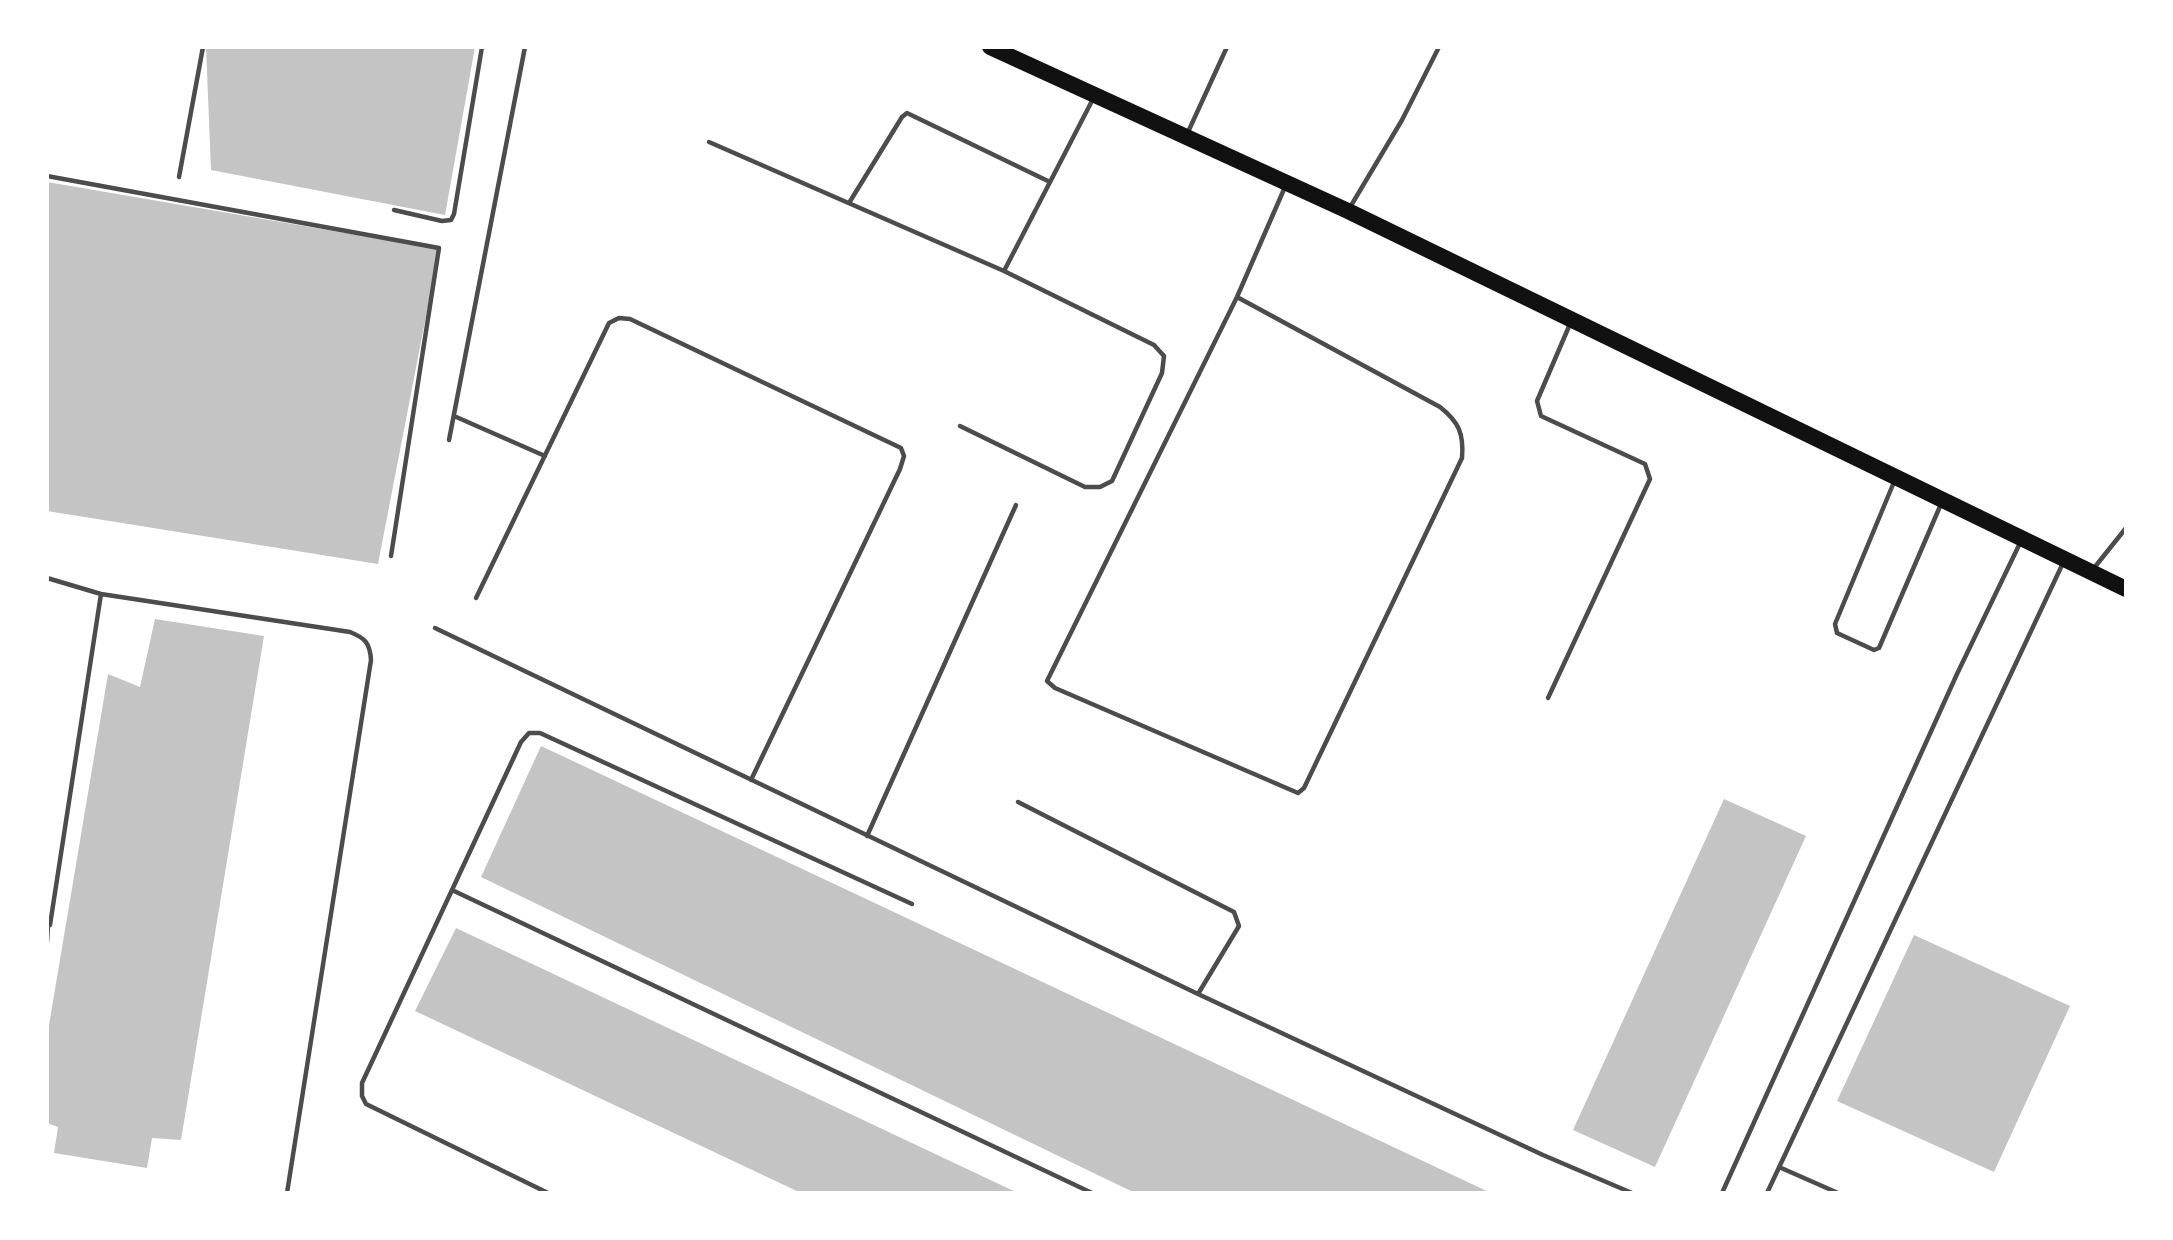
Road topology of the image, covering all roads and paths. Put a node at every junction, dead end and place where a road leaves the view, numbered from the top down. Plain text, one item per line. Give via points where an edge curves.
1 (202, 47) edge
2 (482, 47) edge
3 (525, 47) edge
4 (990, 47) edge
5 (1227, 47) edge
6 (1439, 47) edge
7 (1095, 95) junction
8 (1186, 137) junction
9 (709, 142) dead end
10 (47, 176) edge
11 (179, 177) dead end
12 (1050, 182) junction
13 (1287, 183) junction
14 (849, 203) junction
15 (394, 210) dead end
16 (1348, 211) junction
17 (1004, 271) junction
18 (1237, 297) junction
19 (1572, 320) junction
20 (454, 416) junction
21 (960, 426) dead end
22 (449, 440) dead end
23 (545, 456) junction
24 (1896, 478) junction
25 (1942, 500) junction
26 (1016, 505) dead end
27 (2126, 528) edge
28 (2022, 539) junction
29 (391, 556) dead end
30 (2064, 559) junction
31 (2091, 572) junction
32 (47, 578) edge
33 (2126, 589) edge
34 (101, 594) junction
35 (476, 598) dead end
36 (435, 628) dead end
37 (1548, 698) dead end
38 (751, 780) junction
39 (1018, 802) dead end
40 (867, 836) junction
41 (452, 890) junction
42 (912, 904) dead end
43 (49, 925) edge
44 (47, 942) edge
45 (1198, 994) junction
46 (1779, 1167) junction
47 (1824, 1190) edge
48 (287, 1193) edge
49 (548, 1193) edge
50 (1092, 1193) edge
51 (1632, 1193) edge
52 (1722, 1193) edge
53 (1767, 1193) edge
54 (1838, 1193) edge

1 - 11 lane
2 - 15 lane via 451,220
3 - 20 lane
4 - 7 highway
5 - 8 lane
6 - 16 lane
7 - 8 highway
7 - 12 lane
8 - 13 highway
9 - 14 lane
10 - 29 lane via 439,248
12 - 14 lane via 908,113
12 - 17 lane
13 - 16 highway
13 - 18 lane
14 - 17 lane
16 - 19 highway
17 - 21 lane via 1154,345 1164,356 1162,373 1112,481 1100,487 1085,487
18 - 18 lane via 1047,681 1298,793 1462,458 1463,443 1461,429 1440,407
19 - 24 highway
19 - 37 lane via 1537,401 1538,410 1541,416 1645,464 1650,479
20 - 22 lane
20 - 23 lane
23 - 35 lane
23 - 38 lane via 609,323 618,318 630,319 886,439 904,452 900,469
24 - 25 highway
24 - 25 lane via 1835,624 1837,633 1874,650 1879,648
25 - 28 highway
26 - 40 lane
27 - 31 lane
28 - 30 highway
28 - 52 lane
30 - 31 highway
30 - 46 lane
31 - 33 highway
32 - 34 lane
34 - 43 lane
34 - 48 lane via 350,632 365,638 370,648
36 - 38 lane
38 - 40 lane
39 - 45 lane via 1234,912 1239,926
40 - 45 lane
41 - 42 lane via 521,742 529,733 540,733
41 - 49 lane via 362,1083 362,1096 366,1104
41 - 50 lane
43 - 44 lane
45 - 51 lane
46 - 47 lane
46 - 53 lane
47 - 54 lane

